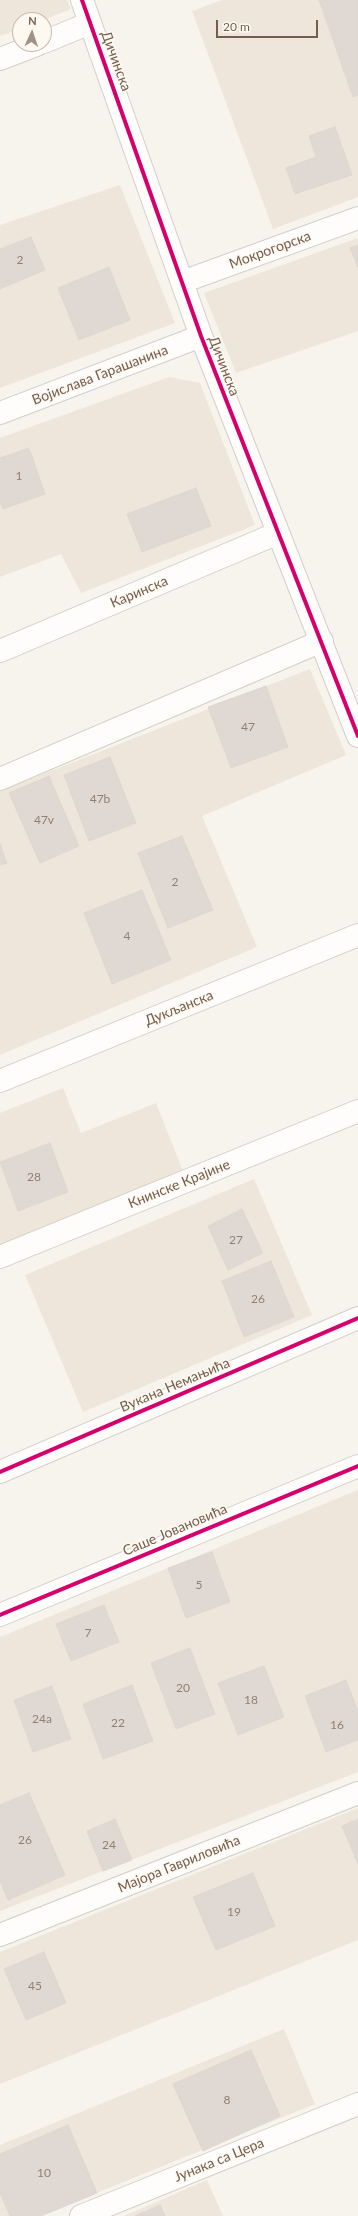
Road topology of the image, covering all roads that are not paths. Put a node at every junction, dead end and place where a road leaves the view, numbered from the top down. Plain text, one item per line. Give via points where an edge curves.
1 (82, 0) edge
2 (90, 23) junction
3 (52, 39) edge
4 (18, 52) edge
5 (0, 59) edge
6 (358, 218) edge
7 (182, 282) junction
8 (201, 336) junction
9 (0, 413) edge
10 (278, 533) junction
11 (322, 641) junction
12 (0, 651) edge
13 (351, 691) edge
14 (358, 736) edge
15 (0, 779) edge
16 (358, 935) edge
17 (0, 1082) edge
18 (358, 1111) edge
19 (0, 1257) edge
20 (358, 1318) edge
21 (358, 1466) edge
22 (0, 1472) edge
23 (0, 1615) edge
24 (358, 1792) edge
25 (0, 1935) edge
26 (358, 2104) edge
27 (81, 2216) edge

1 - 2 street, Дичинска
2 - 3 street, Дичинска
2 - 7 street, Дичинска
4 - 5 street
6 - 7 street, Мокрогорска
7 - 8 street, Дичинска
8 - 9 street, Војислава Гарашанина
8 - 10 street, Дичинска
10 - 11 street, Дичинска
10 - 12 street, Каринска
11 - 13 street, Дичинска
11 - 15 street
13 - 14 street, Дичинска
16 - 17 street, Дукљанска
18 - 19 street, Книнске Крајине
20 - 22 street, Вукана Немањића
21 - 23 street, Саше Јовановића
24 - 25 street, Мајора Гавриловића
26 - 27 street, Јунака са Цера

